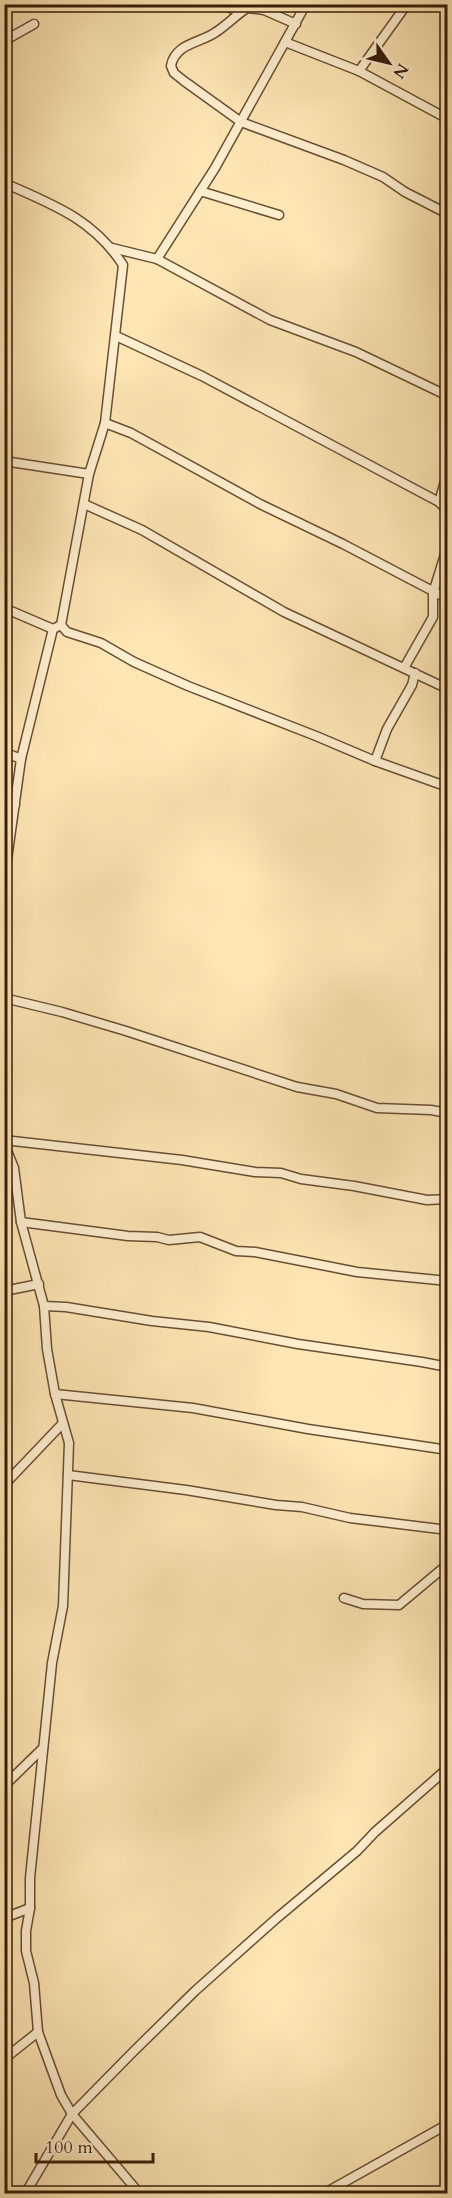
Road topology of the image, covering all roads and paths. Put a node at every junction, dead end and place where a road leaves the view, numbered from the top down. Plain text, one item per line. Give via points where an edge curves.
1 (220, 4) edge
2 (306, 4) edge
3 (407, 4) edge
4 (240, 12) junction
5 (34, 24) dead end
6 (296, 24) junction
7 (4, 41) edge
8 (285, 42) junction
9 (359, 71) junction
10 (447, 119) edge
11 (241, 122) junction
12 (4, 183) edge
13 (200, 191) junction
14 (447, 214) edge
15 (279, 215) dead end
16 (112, 248) junction
17 (157, 259) junction
18 (116, 336) junction
19 (447, 396) edge
20 (105, 423) junction
21 (4, 461) edge
22 (447, 471) edge
23 (89, 474) junction
24 (439, 502) junction
25 (84, 504) junction
26 (447, 511) edge
27 (447, 545) edge
28 (434, 593) junction
29 (447, 599) edge
30 (4, 608) edge
31 (57, 627) junction
32 (404, 668) junction
33 (415, 673) junction
34 (447, 689) edge
35 (4, 752) edge
36 (21, 759) junction
37 (375, 761) junction
38 (447, 787) edge
39 (4, 802) edge
40 (15, 805) junction
41 (8, 837) edge
42 (4, 881) edge
43 (4, 998) edge
44 (447, 1113) edge
45 (4, 1141) edge
46 (9, 1168) edge
47 (447, 1198) edge
48 (21, 1222) junction
49 (447, 1281) edge
50 (39, 1284) junction
51 (4, 1291) edge
52 (44, 1306) junction
53 (447, 1367) edge
54 (55, 1394) junction
55 (63, 1423) junction
56 (447, 1449) edge
57 (68, 1475) junction
58 (4, 1485) edge
59 (447, 1530) edge
60 (447, 1564) edge
61 (344, 1598) dead end
62 (44, 1748) junction
63 (447, 1768) edge
64 (4, 1786) edge
65 (30, 1908) junction
66 (4, 1917) edge
67 (38, 2032) junction
68 (4, 2059) edge
69 (72, 2114) junction
70 (447, 2124) edge
71 (25, 2193) edge
72 (140, 2193) edge
73 (323, 2193) edge

1 - 4 street
2 - 6 street
3 - 9 street
4 - 6 street via 254,8
4 - 11 street via 214,34 181,49 171,66 174,73
5 - 7 street
6 - 8 street
8 - 9 street
8 - 11 street
9 - 10 street
11 - 13 street
11 - 14 street via 383,177
12 - 16 street via 59,207
13 - 15 street
13 - 17 street
16 - 17 street
16 - 18 street via 123,265
17 - 19 street via 270,320 356,352
18 - 20 street
18 - 24 street via 202,376
20 - 23 street
20 - 28 street via 131,433
21 - 23 street
22 - 24 street
23 - 25 street
24 - 26 street
25 - 31 street
25 - 32 street via 142,530 284,612
27 - 28 street
28 - 29 street
28 - 32 street via 433,617
30 - 31 street
31 - 36 street
31 - 37 street via 162,675
32 - 33 street
33 - 34 street
33 - 37 street
35 - 36 street
36 - 40 street
37 - 38 street
39 - 40 street
40 - 41 street
41 - 42 street
43 - 44 street via 84,1018 297,1087 336,1094 377,1108
45 - 46 street
45 - 47 street via 281,1173 427,1200
46 - 48 street
48 - 49 street via 169,1240 200,1237 236,1251 357,1272
48 - 50 street
50 - 51 street
50 - 52 street
52 - 53 street via 209,1327
52 - 54 street via 46,1349
54 - 55 street
54 - 56 street via 193,1408
55 - 57 street via 69,1443
55 - 58 street
57 - 59 street
57 - 62 street via 63,1606 52,1663
60 - 61 street via 399,1605 363,1604
62 - 64 street
62 - 65 street
63 - 69 street via 195,1991
65 - 66 street
65 - 67 street via 26,1951 34,1983
67 - 68 street
67 - 69 street
69 - 71 street
69 - 72 street
70 - 73 street

